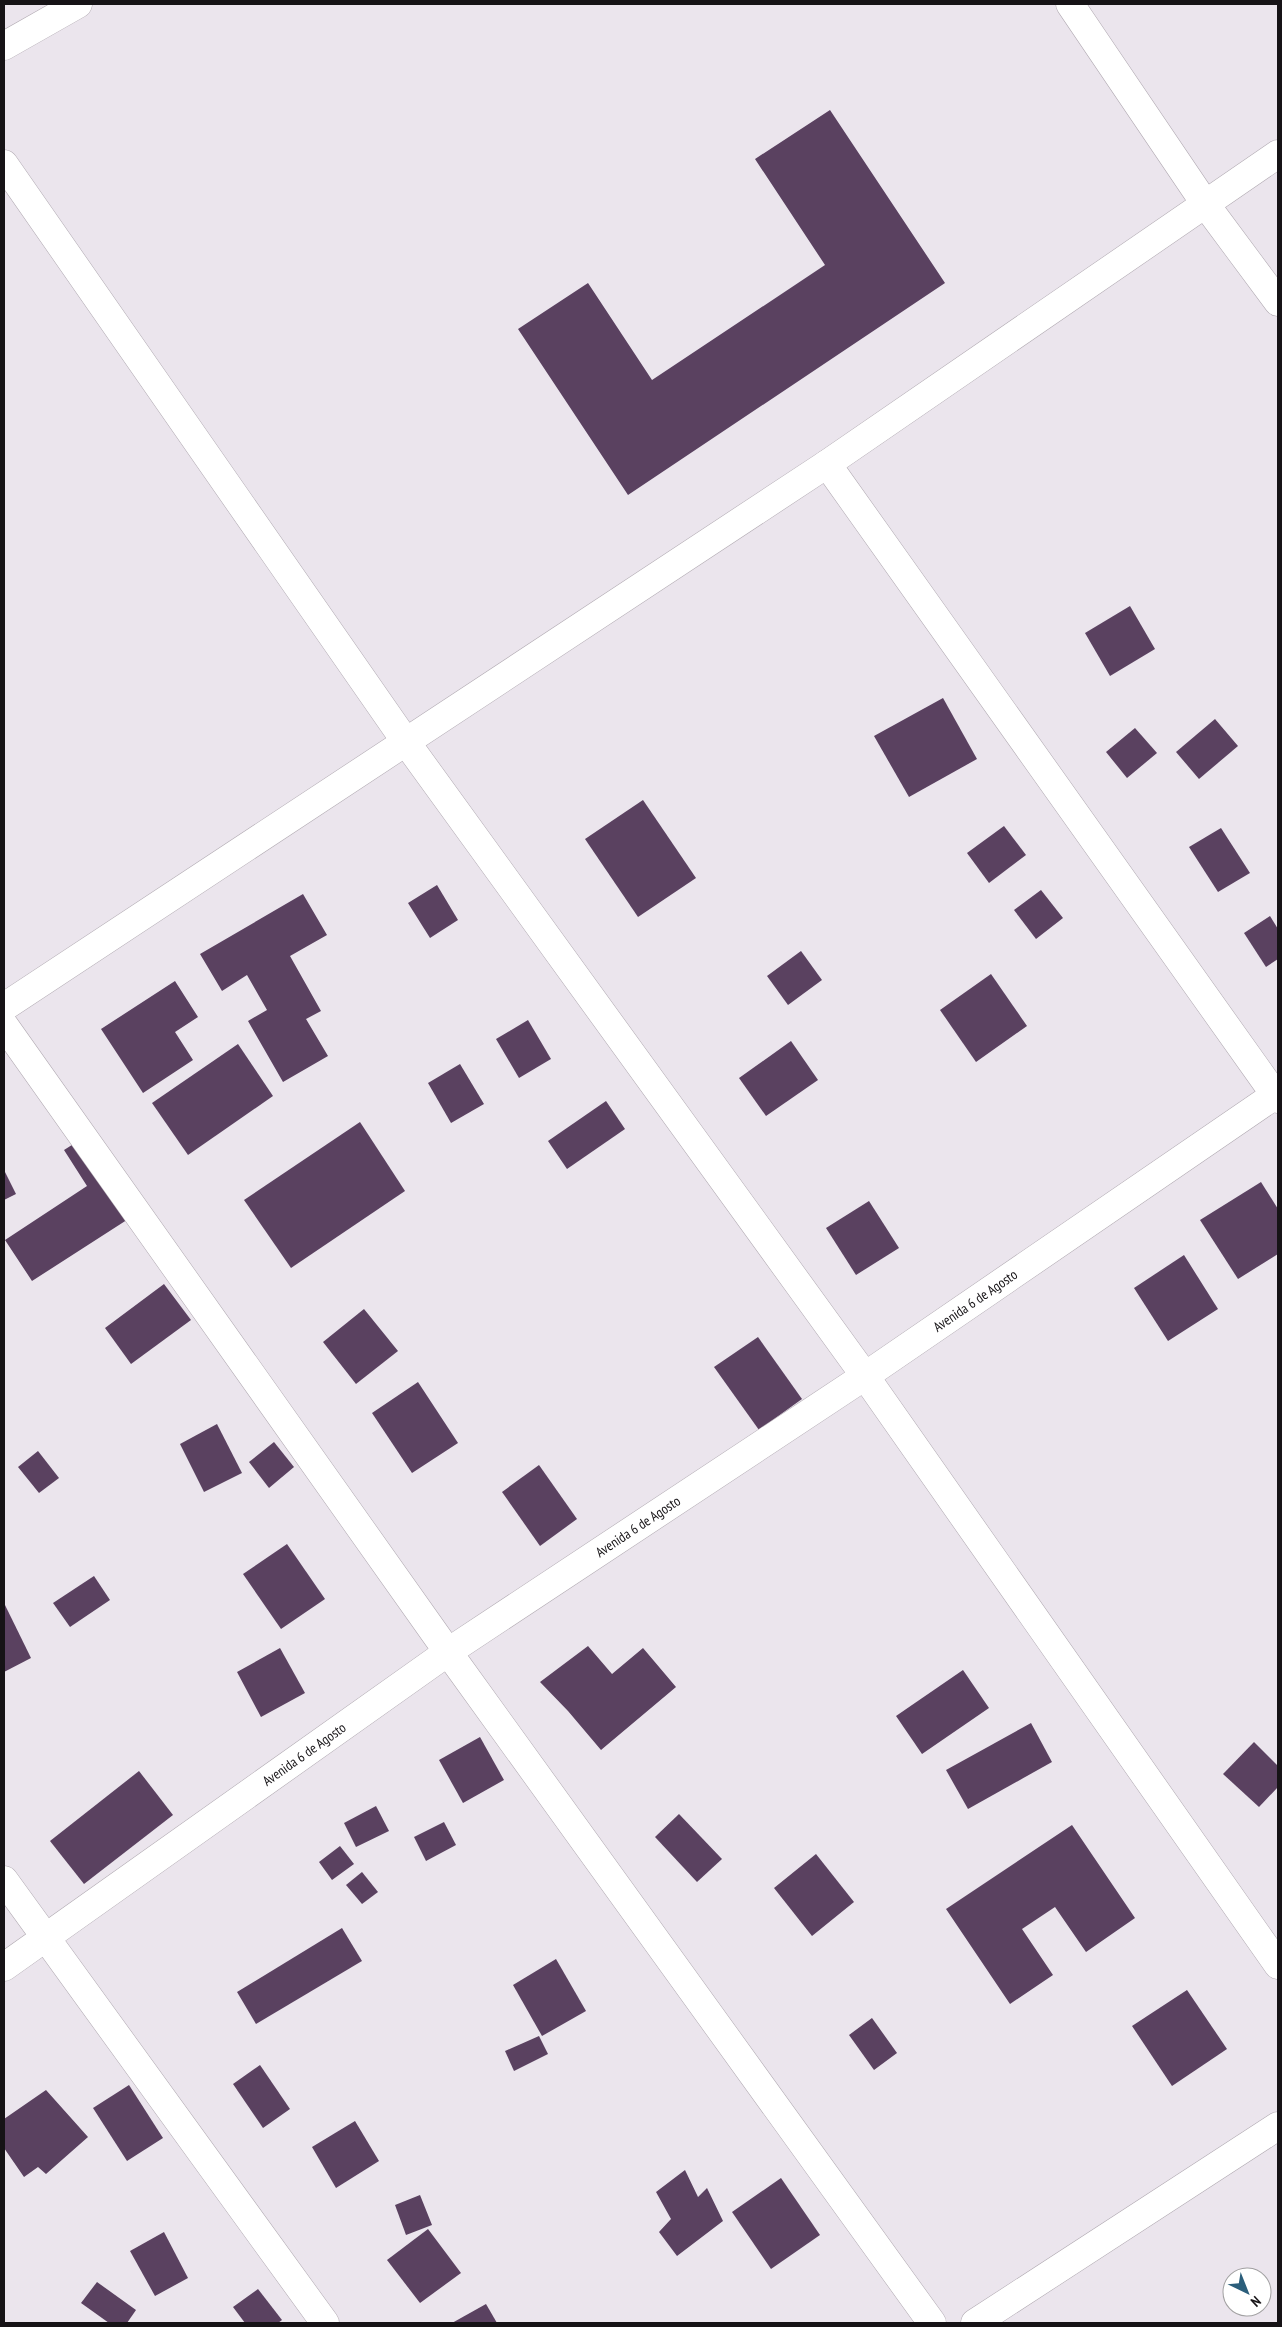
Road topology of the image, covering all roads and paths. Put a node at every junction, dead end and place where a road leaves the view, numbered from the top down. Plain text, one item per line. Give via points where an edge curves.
1 (78, 4) edge
2 (1070, 4) edge
3 (4, 46) edge
4 (1278, 154) edge
5 (4, 164) edge
6 (1206, 205) junction
7 (1278, 302) edge
8 (827, 464) junction
9 (406, 742) junction
10 (4, 1007) edge
11 (4, 1025) edge
12 (1277, 1095) edge
13 (865, 1376) junction
14 (448, 1652) junction
15 (4, 1880) edge
16 (46, 1938) junction
17 (1278, 1965) edge
18 (4, 1967) edge
19 (1278, 2126) edge
20 (325, 2323) edge
21 (932, 2323) edge
22 (975, 2323) edge

1 - 3 street
2 - 6 street
4 - 6 street
5 - 9 street
6 - 7 street
6 - 8 street
8 - 9 street
8 - 12 street
9 - 10 street
9 - 13 street
11 - 14 street
12 - 13 street, Avenida 6 de Agosto
13 - 14 street, Avenida 6 de Agosto
13 - 17 street
14 - 16 street, Avenida 6 de Agosto
14 - 21 street
15 - 16 street
16 - 18 street, Avenida 6 de Agosto
16 - 20 street
19 - 22 street

